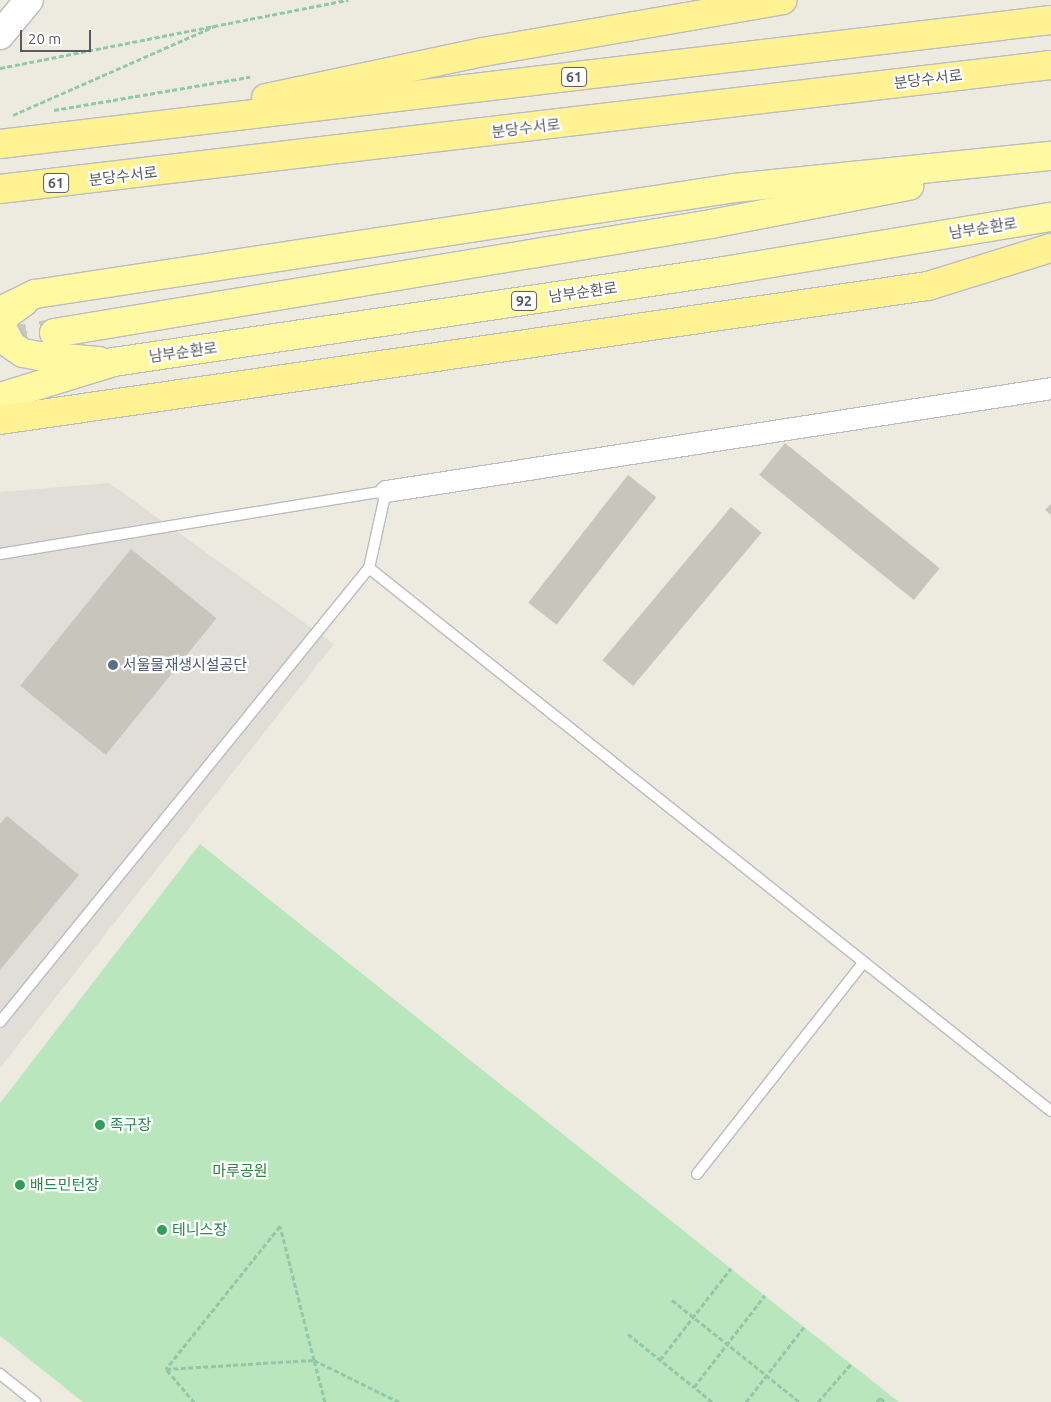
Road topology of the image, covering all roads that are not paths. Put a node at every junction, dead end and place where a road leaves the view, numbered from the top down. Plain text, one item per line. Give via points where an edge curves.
1 (29, 0) edge
2 (783, 0) edge
3 (1051, 20) edge
4 (0, 35) edge
5 (1051, 65) edge
6 (98, 134) junction
7 (0, 144) edge
8 (1051, 158) edge
9 (0, 189) edge
10 (1051, 217) edge
11 (1051, 248) edge
12 (35, 294) junction
13 (0, 300) edge
14 (0, 311) edge
15 (54, 333) tunnel mouth
16 (114, 362) junction
17 (0, 383) edge
18 (1051, 388) edge
19 (0, 397) edge
20 (0, 420) edge
21 (386, 491) junction
22 (0, 554) edge
23 (369, 568) junction
24 (864, 962) junction
25 (0, 1022) edge
26 (1051, 1111) edge
27 (697, 1174) dead end
28 (0, 1374) edge
29 (34, 1402) edge

1 - 4 main road
2 - 6 highway via 483,52
3 - 6 highway, 61
5 - 9 highway, 분당수서로 / 61
6 - 7 highway, 61
8 - 12 main road via 734,188
8 - 15 main road via 711,224
10 - 16 main road, 남부순환로 / 92 via 724,271
11 - 20 highway via 928,286
12 - 13 main road
12 - 14 main road
12 - 16 main road via 6,315 2,325 11,346 23,353 39,356
16 - 17 main road
16 - 19 main road, 남부순환로 / 92
18 - 21 street
21 - 22 lane
21 - 23 lane
23 - 24 lane
23 - 25 lane
24 - 26 lane
24 - 27 lane
28 - 29 lane

